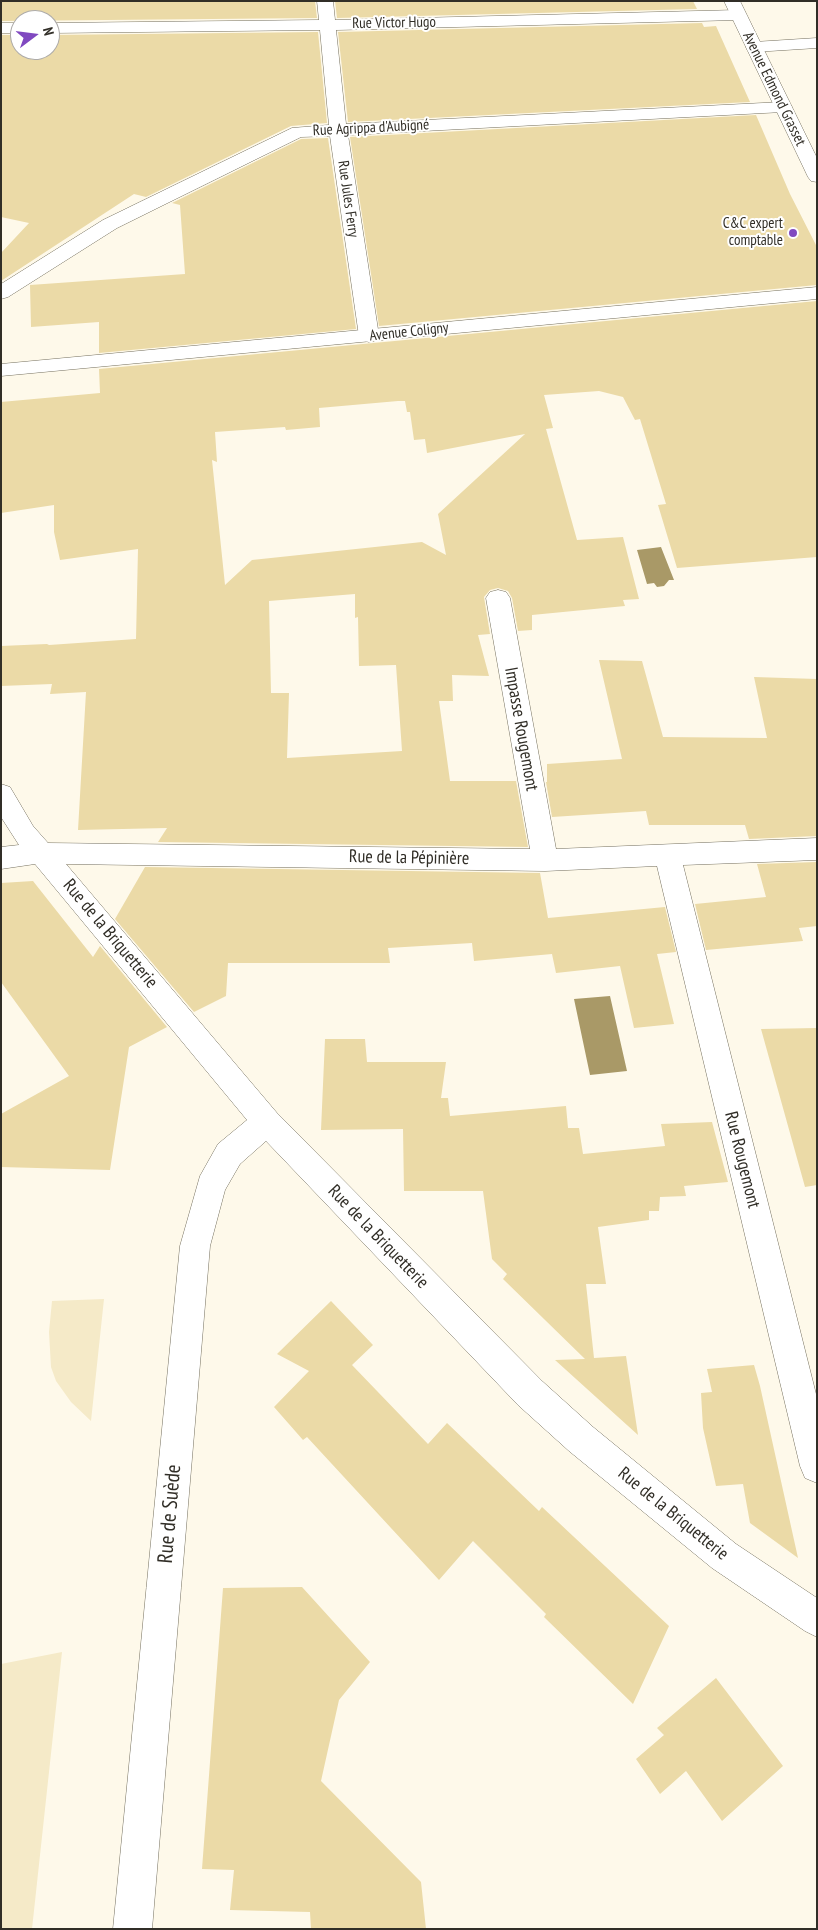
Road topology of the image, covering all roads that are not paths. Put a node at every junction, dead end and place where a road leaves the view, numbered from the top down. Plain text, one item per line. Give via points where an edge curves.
1 (325, 1) edge
2 (735, 8) edge
3 (329, 25) junction
4 (60, 28) edge
5 (817, 43) edge
6 (754, 47) junction
7 (783, 107) junction
8 (338, 130) junction
9 (817, 177) edge
10 (1, 293) edge
11 (817, 293) edge
12 (369, 336) junction
13 (1, 370) edge
14 (498, 598) dead end
15 (1, 794) edge
16 (817, 849) edge
17 (42, 853) junction
18 (667, 854) junction
19 (1, 858) edge
20 (545, 860) junction
21 (267, 1122) junction
22 (817, 1466) edge
23 (817, 1618) edge
24 (132, 1929) edge

1 - 3 street, Rue Jules Ferry
2 - 3 street, Rue Victor Hugo
2 - 6 street, Avenue Edmond Grasset
3 - 4 street, Rue Victor Hugo
3 - 8 street, Rue Jules Ferry
5 - 6 street
6 - 7 street, Avenue Edmond Grasset
7 - 8 street, Rue Agrippa d'Aubigné
7 - 9 street, Avenue Edmond Grasset
8 - 10 street, Rue Agrippa d'Aubigné via 298,132 110,224
8 - 12 street, Rue Jules Ferry
11 - 12 street, Avenue Coligny
12 - 13 street, Avenue Coligny
14 - 20 street, Impasse Rougemont
15 - 17 street, Rue de la Briquetterie via 24,832
16 - 18 street, Rue de la Pépinière
17 - 19 street, Rue de la Pépinière
17 - 20 street, Rue de la Pépinière
17 - 21 street, Rue de la Briquetterie
18 - 20 street, Rue de la Pépinière
18 - 22 street, Rue Rougemont
21 - 23 street, Rue de la Briquetterie via 530,1393 581,1439 724,1556
21 - 24 street, Rue de Suède via 229,1154 211,1186 195,1246

